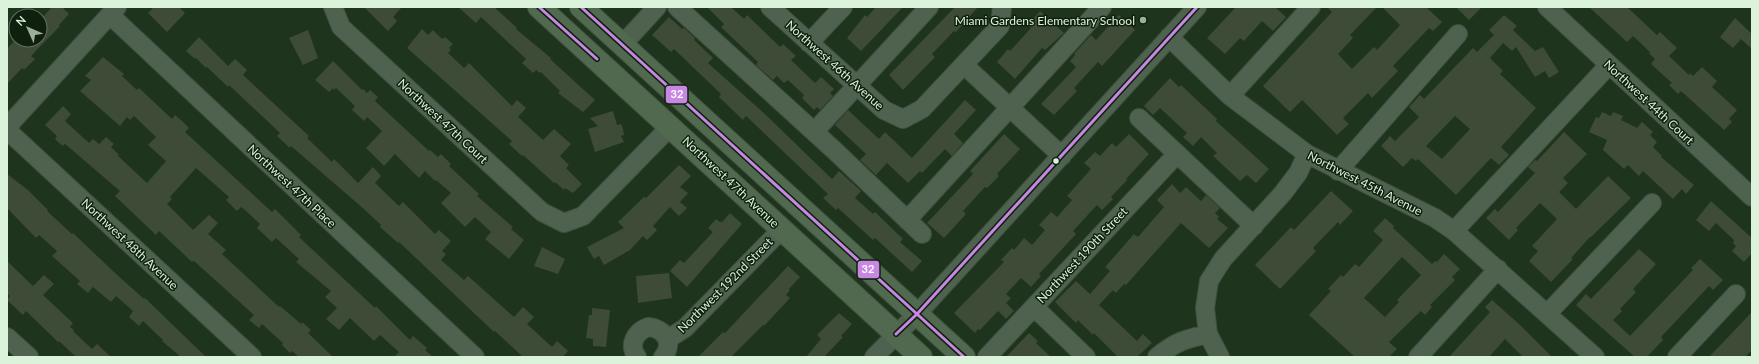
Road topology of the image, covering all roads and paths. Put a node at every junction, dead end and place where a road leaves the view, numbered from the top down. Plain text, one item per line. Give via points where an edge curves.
1 (333, 7) edge
2 (539, 7) edge
3 (581, 7) edge
4 (657, 7) edge
5 (677, 7) edge
6 (770, 7) edge
7 (929, 7) edge
8 (1002, 7) edge
9 (1102, 7) edge
10 (1197, 7) edge
11 (1311, 7) edge
12 (1546, 7) edge
13 (833, 10) edge
14 (113, 11) edge
15 (1458, 34) dead end
16 (1169, 37) junction
17 (574, 38) junction
18 (809, 43) junction
19 (623, 44) junction
20 (964, 65) junction
21 (1608, 65) junction
22 (856, 86) junction
23 (1230, 96) junction
24 (1010, 108) junction
25 (1139, 118) dead end
26 (671, 126) junction
27 (715, 128) junction
28 (7, 129) edge
29 (814, 132) junction
30 (1177, 154) junction
31 (1307, 154) junction
32 (1062, 156) junction
33 (1338, 171) junction
34 (1752, 197) edge
35 (1652, 203) dead end
36 (907, 220) junction
37 (1254, 226) junction
38 (782, 229) junction
39 (1454, 230) junction
40 (922, 234) dead end
41 (1498, 269) junction
42 (1736, 294) dead end
43 (1034, 307) junction
44 (917, 314) junction
45 (1547, 314) junction
46 (896, 334) junction
47 (1208, 334) junction
48 (7, 337) edge
49 (668, 339) junction
50 (1592, 356) edge
51 (29, 357) edge
52 (252, 357) edge
53 (475, 357) edge
54 (637, 357) edge
55 (663, 357) edge
56 (874, 357) edge
57 (921, 357) edge
58 (964, 357) edge
59 (988, 357) edge
60 (1086, 357) edge
61 (1157, 357) edge
62 (1220, 357) edge
63 (1418, 357) edge
64 (1677, 357) edge

1 - 26 street, Northwest 47th Court via 341,27 542,212 564,224 583,216
2 - 17 main road, Northwest 47th Avenue
3 - 19 main road
4 - 19 street
5 - 29 street
6 - 18 street, Northwest 46th Avenue
7 - 22 street
8 - 20 street via 1000,26
9 - 24 street
10 - 16 street
11 - 23 street
12 - 21 street, Northwest 44th Court
13 - 18 street
14 - 28 street
14 - 53 street, Northwest 47th Place
15 - 33 street
16 - 23 street, Northwest 45th Avenue
16 - 32 street
17 - 19 main road via 602,46
17 - 26 main road, Northwest 47th Avenue
18 - 22 street, Northwest 46th Avenue
19 - 27 main road
20 - 22 street, Northwest 46th Avenue via 922,108 903,119 884,110
20 - 24 street
21 - 34 street, Northwest 44th Court
21 - 39 street
22 - 29 street
23 - 31 street, Northwest 45th Avenue
24 - 32 street
24 - 36 street
25 - 30 street
26 - 27 main road via 689,122
26 - 38 main road, Northwest 47th Avenue
27 - 44 main road
28 - 52 street, Northwest 48th Avenue
29 - 36 street
30 - 37 street
30 - 43 street, Northwest 190th Street
31 - 33 street, Northwest 45th Avenue
31 - 37 street via 1298,173
32 - 44 street
33 - 39 street, Northwest 45th Avenue via 1435,218
35 - 45 street
36 - 40 street
37 - 47 street via 1223,259 1210,281 1204,308
38 - 46 main road, Northwest 47th Avenue
38 - 49 street, Northwest 192nd Street via 685,328
39 - 41 street, Northwest 45th Avenue
41 - 45 street, Northwest 45th Avenue
41 - 63 street
42 - 64 street
43 - 59 street, Northwest 190th Street
43 - 60 street
44 - 46 street
44 - 58 main road
45 - 50 street, Northwest 45th Avenue
46 - 56 street
46 - 57 main road, Northwest 47th Avenue
47 - 61 street via 1173,344
47 - 62 street
48 - 51 street
49 - 54 street, Northwest 192nd Street via 654,327 642,329 632,344
49 - 55 street, Northwest 192nd Street via 668,350

